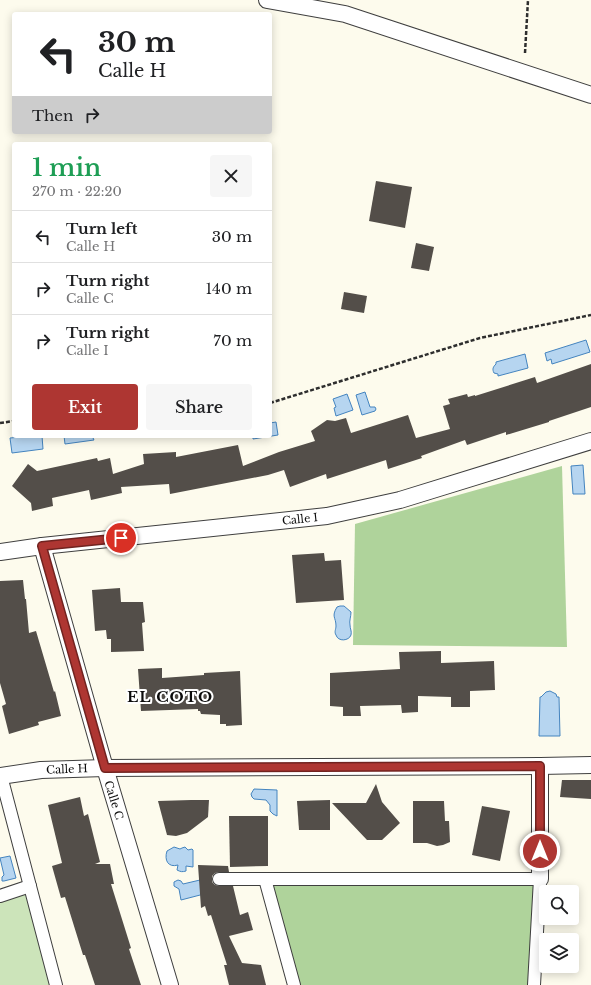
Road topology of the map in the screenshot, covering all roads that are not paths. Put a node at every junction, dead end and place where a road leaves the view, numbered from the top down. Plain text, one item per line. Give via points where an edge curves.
1 (267, 0) edge
2 (591, 95) edge
3 (591, 441) edge
4 (42, 546) junction
5 (0, 552) edge
6 (591, 765) edge
7 (540, 766) junction
8 (105, 768) junction
9 (0, 776) edge
10 (220, 879) dead end
11 (265, 879) junction
12 (540, 879) junction
13 (30, 886) junction
14 (0, 896) edge
15 (56, 985) edge
16 (170, 985) edge
17 (294, 985) edge
18 (534, 985) edge

1 - 2 street via 345,14
3 - 4 street, Calle I via 400,500 327,516
4 - 5 street, Calle I
4 - 8 street, Calle C
6 - 7 street, Calle H
7 - 8 street, Calle H
7 - 12 street
8 - 9 street, Calle H via 41,770
8 - 16 street, Calle C
9 - 13 street
10 - 11 street
11 - 12 street
11 - 17 street
12 - 18 street
13 - 14 street
13 - 15 street

